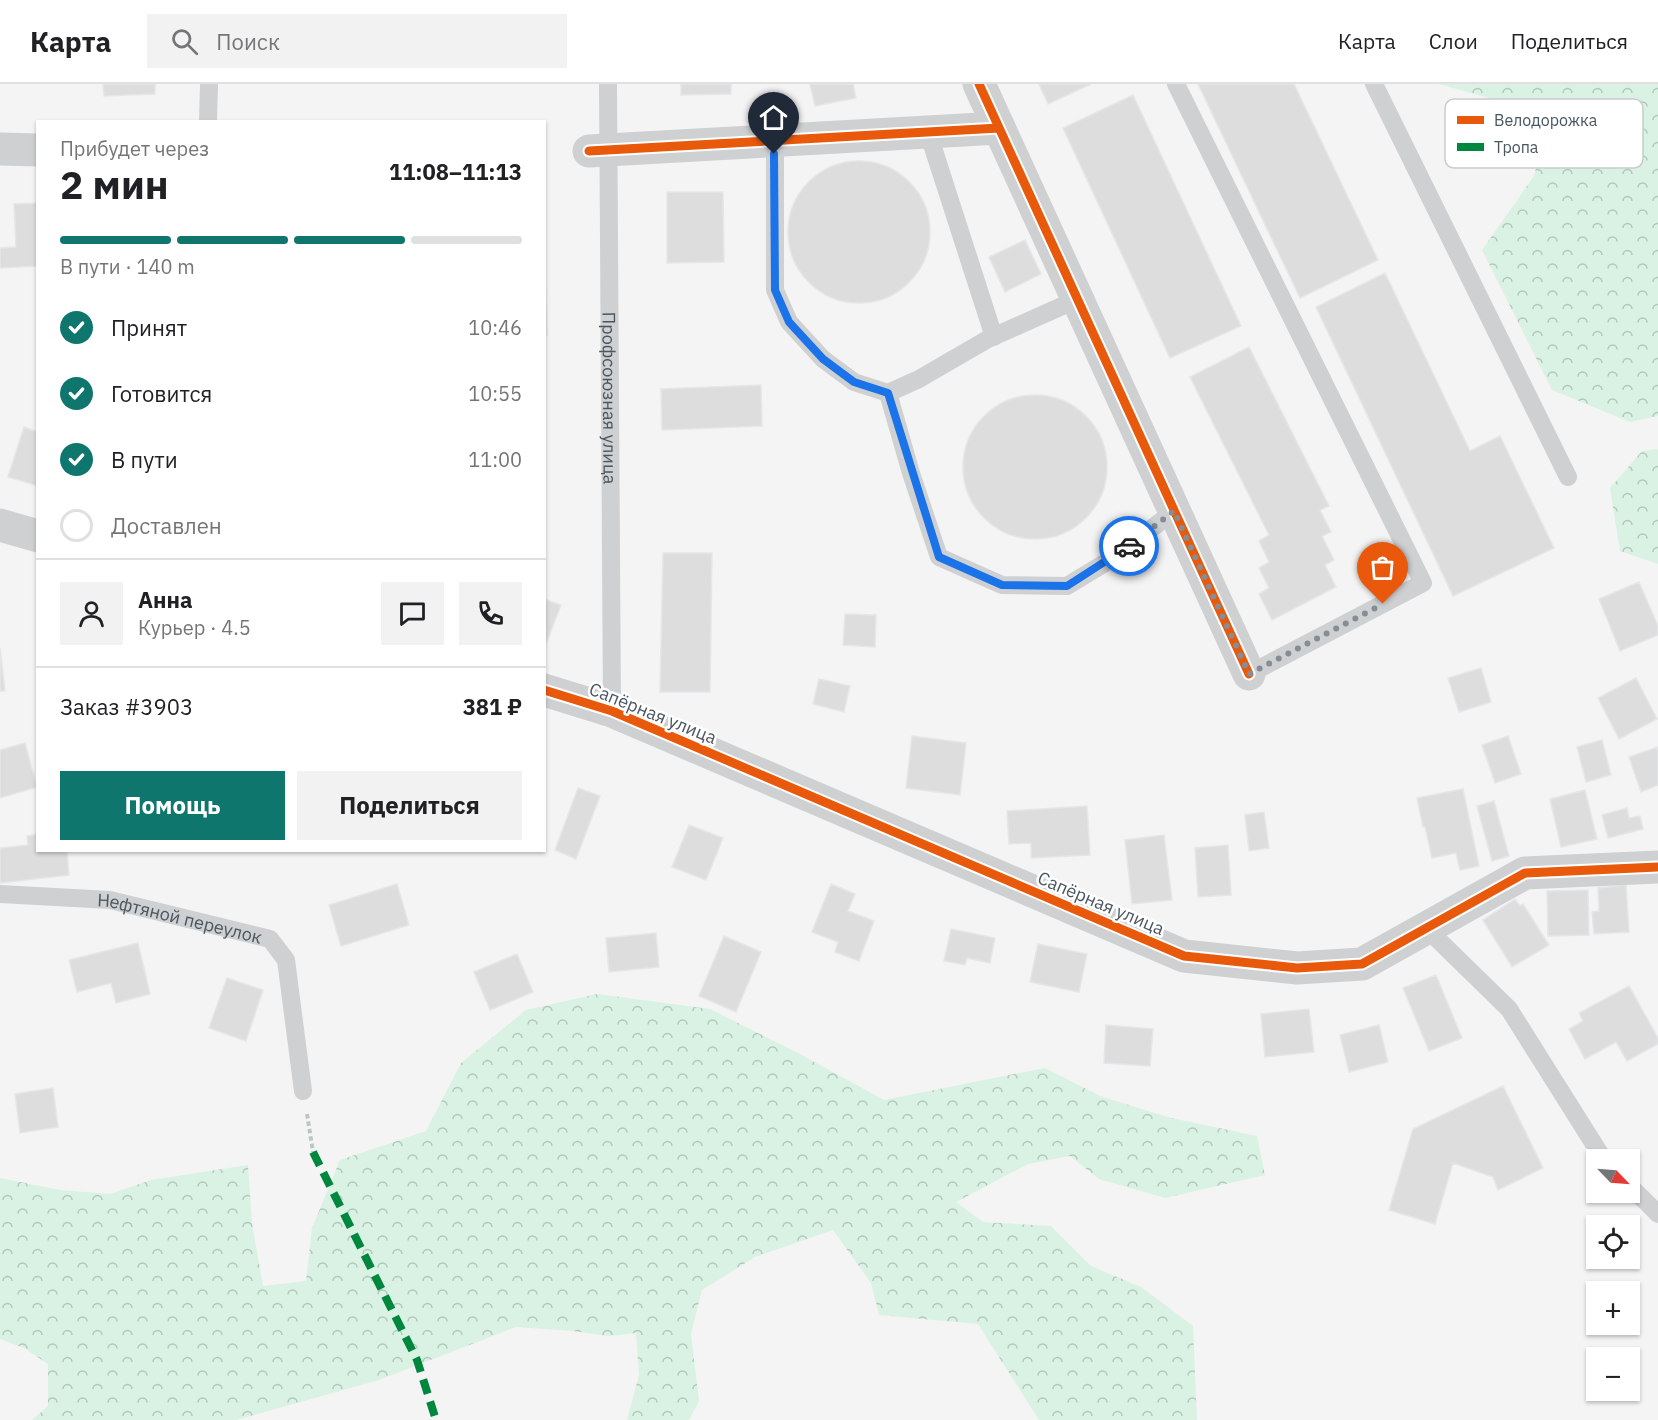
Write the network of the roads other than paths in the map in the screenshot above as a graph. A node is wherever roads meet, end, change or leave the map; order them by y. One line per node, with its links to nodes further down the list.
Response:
1 (209, 84): 6 (lane)
2 (608, 84): 12 (lane, Профсоюзная улица)
3 (979, 84): 7 (street)
4 (1176, 84): 20 (lane)
5 (1374, 84): 16 (lane)
6 (208, 120)
7 (999, 128): 8 (street); 13 (street)
8 (928, 132): 9 (street); 14 (lane)
9 (775, 142): 12 (street); 15 (lane)
10 (0, 149): 11 (street)
11 (36, 150)
12 (598, 151): 22 (lane, Профсоюзная улица)
13 (1078, 300): 14 (lane); 17 (street)
14 (994, 337): 15 (lane)
15 (888, 393): 17 (lane)
16 (1568, 477)
17 (1174, 511): 20 (street)
18 (0, 525): 19 (street)
19 (36, 535)
20 (1249, 674)
21 (546, 691): 22 (street, Сапёрная улица)
22 (612, 711): 25 (street, Сапёрная улица)
23 (1658, 867): 25 (street, Сапёрная улица)
24 (0, 894): 26 (lane, Нефтяной переулок)
25 (1425, 927): 27 (lane)
26 (303, 1091)
27 (1597, 1149)
28 (1640, 1196): 29 (lane)
29 (1658, 1214)

